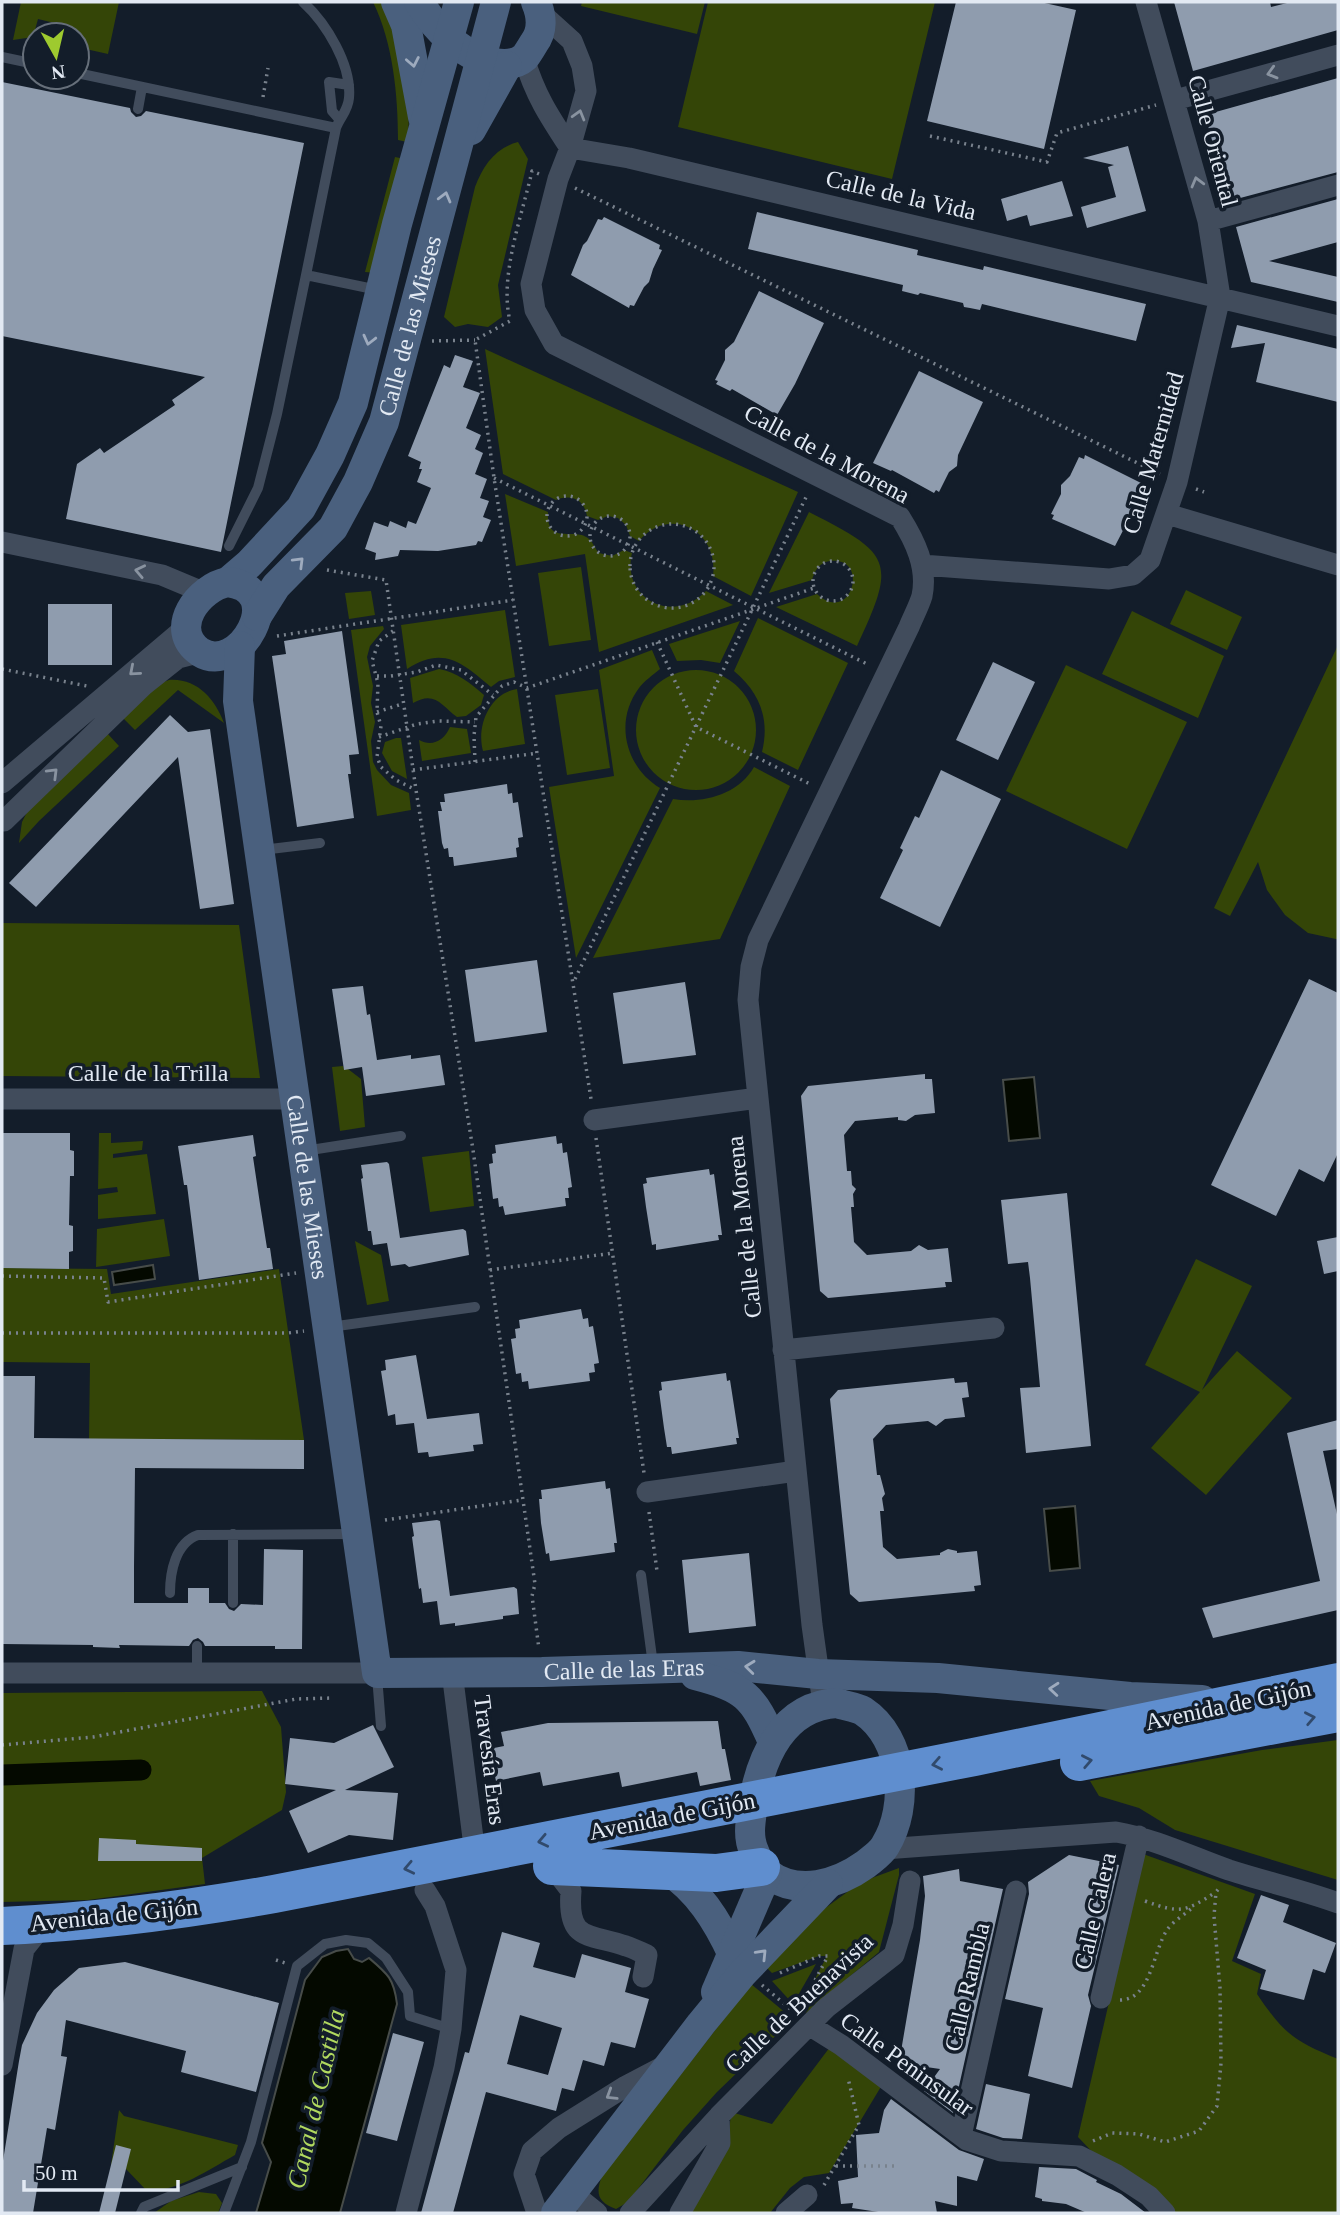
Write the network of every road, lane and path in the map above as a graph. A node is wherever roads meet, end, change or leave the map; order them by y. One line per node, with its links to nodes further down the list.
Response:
1 (303, 2): 15 (lane)
2 (396, 2): 22 (main road, one-way to 22)
3 (419, 2): 8 (main road)
4 (459, 2): 8 (main road, Calle de las Mieses)
5 (496, 2): 12 (main road, Calle de las Mieses)
6 (1146, 2): 17 (street, Calle Oriental)
7 (539, 7): 12 (main road); 24 (street, Calle de la Morena, one-way to 7)
8 (448, 37): 12 (main road); 22 (main road, Calle de las Mieses)
9 (1338, 55): 17 (street, one-way to 17)
10 (2, 57): 11 (lane)
11 (21, 61)
12 (503, 61): 20 (street, Calle de la Morena); 56 (main road, Calle de las Mieses, one-way to 12)
13 (268, 68): 19 (path)
14 (91, 76): 16 (lane)
15 (349, 85): 21 (lane); 21 (lane)
16 (142, 87): 18 (lane); 19 (lane)
17 (1175, 100): 23 (path); 27 (street, Calle Oriental, one-way to 17)
18 (138, 109)
19 (260, 112): 21 (lane)
20 (548, 113): 24 (street, Calle de la Morena); 25 (street, Calle de la Morena)
21 (338, 123): 28 (lane)
22 (425, 125): 29 (main road, Calle de las Mieses)
23 (930, 136)
24 (570, 148): 25 (street, Calle de la Morena); 30 (street, Calle de la Vida)
25 (558, 179): 32 (path); 34 (street, Calle de la Morena); 36 (path)
26 (1338, 185): 27 (street)
27 (1208, 221): 30 (street, Calle Oriental)
28 (306, 275): 29 (lane); 44 (lane)
29 (381, 291): 50 (main road, Calle de las Mieses, one-way to 50)
30 (1220, 297): 31 (street, Calle de la Vida); 36 (street, Calle Maternidad)
31 (1338, 326)
32 (475, 340): 33 (path); 35 (path)
33 (432, 341)
34 (817, 476): 46 (street, Calle de la Morena); 53 (path)
35 (494, 478): 38 (path); 52 (path)
36 (1177, 482): 37 (path); 39 (street, Calle Maternidad)
37 (1204, 492)
38 (550, 506): 40 (path); 40 (path); 40 (path)
39 (1167, 514): 46 (street, Calle Maternidad); 47 (street)
40 (585, 524): 41 (path)
41 (592, 527): 43 (path); 43 (path); 43 (path)
42 (2, 542): 50 (street, one-way to 42)
43 (628, 545): 45 (path)
44 (229, 546)
45 (634, 548): 49 (path); 49 (path); 49 (path)
46 (922, 565): 61 (street, Calle de la Morena)
47 (1338, 565)
48 (322, 569): 54 (path)
49 (709, 586): 53 (path)
50 (216, 587): 55 (main road); 56 (main road)
51 (814, 588): 51 (path); 53 (path)
52 (513, 600): 54 (path); 65 (path)
53 (753, 607): 58 (path); 61 (path); 71 (path)
54 (392, 619): 56 (path); 57 (path)
55 (186, 627): 59 (main road); 76 (street, one-way to 76)
56 (263, 627): 59 (main road)
57 (393, 631): 62 (path); 63 (path)
58 (657, 642): 65 (path); 71 (path)
59 (220, 652): 79 (street, one-way to 59); 81 (main road, Calle de las Mieses)
60 (2, 668): 64 (path)
61 (886, 674): 78 (street, Calle de la Morena)
62 (399, 675): 63 (path); 66 (path); 67 (path)
63 (376, 676): 68 (path)
64 (96, 688)
65 (527, 688): 66 (path); 73 (path)
66 (493, 695): 69 (path)
67 (403, 704): 68 (path); 70 (path)
68 (377, 712): 72 (path)
69 (475, 722): 70 (path); 74 (path)
70 (407, 727): 72 (path); 75 (path)
71 (696, 727): 78 (path); 82 (path)
72 (379, 737): 77 (path)
73 (538, 753): 74 (path); 82 (path)
74 (475, 762): 75 (path)
75 (413, 770): 77 (path)
76 (2, 783)
77 (416, 790): 91 (path)
78 (829, 794): 83 (street, Calle de la Morena)
79 (3, 821)
80 (320, 843): 81 (lane)
81 (259, 850): 85 (main road, Calle de las Mieses)
82 (574, 981): 86 (path)
83 (758, 1098): 86 (street, Calle de la Morena); 97 (street, Calle de la Morena)
84 (2, 1099): 85 (street, Calle de la Trilla)
85 (294, 1099): 88 (main road, Calle de las Mieses)
86 (594, 1120): 89 (path)
87 (401, 1136): 88 (lane)
88 (302, 1151): 90 (main road, Calle de las Mieses)
89 (613, 1253): 91 (path); 99 (path)
90 (319, 1269): 92 (path); 94 (main road, Calle de las Mieses)
91 (490, 1270): 100 (path)
92 (2, 1276)
93 (475, 1307): 94 (lane)
94 (327, 1328): 96 (path); 103 (main road, Calle de las Mieses)
95 (994, 1328): 97 (street)
96 (2, 1333)
97 (783, 1350): 98 (street, Calle de la Morena)
98 (796, 1471): 99 (street); 115 (street, Calle de la Morena)
99 (647, 1492): 104 (path)
100 (522, 1500): 101 (path); 109 (path)
101 (385, 1520)
102 (233, 1534): 103 (lane); 106 (lane); 107 (lane)
103 (357, 1534): 114 (main road, Calle de las Mieses)
104 (657, 1572)
105 (641, 1575): 110 (lane)
106 (170, 1593)
107 (233, 1603)
108 (197, 1646): 113 (lane)
109 (540, 1650)
110 (655, 1668): 111 (main road, Calle de las Eras); 115 (main road, Calle de las Eras, one-way to 110); 123 (main road)
111 (452, 1672): 114 (main road, Calle de las Eras); 129 (street, Travesía Eras)
112 (2, 1673): 113 (street, Calle de las Eras)
113 (197, 1673): 114 (street, Calle de las Eras)
114 (377, 1673): 122 (lane)
115 (818, 1674): 116 (main road, Calle de las Eras); 120 (street, Calle de la Morena)
116 (867, 1676): 119 (main road, Calle de las Eras, one-way to 116); 120 (main road)
117 (1338, 1682): 119 (highway, Avenida de Gijón)
118 (332, 1698): 124 (path)
119 (1244, 1701): 125 (highway, Avenida de Gijón, one-way to 125)
120 (830, 1704): 123 (main road); 125 (main road)
121 (1338, 1713): 125 (highway, Avenida de Gijón, one-way to 121)
122 (381, 1726)
123 (773, 1742): 126 (main road)
124 (2, 1745)
125 (899, 1784): 126 (highway, Avenida de Gijón); 128 (main road)
126 (752, 1812): 129 (highway, Avenida de Gijón, one-way to 129); 130 (highway, Avenida de Gijón); 132 (main road)
127 (1139, 1836): 128 (street); 133 (street); 139 (street, Calle Calera)
128 (884, 1849): 135 (main road)
129 (475, 1854): 142 (highway, Avenida de Gijón, one-way to 142)
130 (552, 1866): 131 (highway); 136 (highway, Avenida de Gijón); 144 (street)
131 (666, 1870): 132 (highway); 143 (main road)
132 (764, 1870): 135 (main road); 143 (main road)
133 (1231, 1870): 138 (path); 140 (street)
134 (911, 1881): 148 (street, Calle de Buenavista)
135 (828, 1884): 147 (main road, one-way to 135)
136 (425, 1890): 142 (highway, Avenida de Gijón); 149 (street)
137 (1016, 1891): 154 (street, Calle Rambla)
138 (1216, 1892): 141 (path); 155 (path)
139 (1126, 1894): 141 (path); 146 (street, Calle Calera)
140 (1338, 1903)
141 (1192, 1908): 146 (path)
142 (18, 1937): 152 (street)
143 (733, 1955): 147 (main road)
144 (643, 1977)
145 (758, 1982): 145 (path)
146 (1101, 1998)
147 (701, 2024): 151 (main road)
148 (809, 2025): 150 (street, Calle Peninsular); 153 (street, Calle de Buenavista)
149 (451, 2029): 158 (lane); 163 (street)
150 (841, 2045): 154 (street, Calle Peninsular); 156 (path)
151 (671, 2062): 159 (main road); 164 (street, one-way to 164)
152 (2, 2065)
153 (719, 2116): 166 (street, Calle de Buenavista); 167 (street)
154 (961, 2136): 155 (street, Calle Peninsular)
155 (1079, 2155): 169 (street, Calle Peninsular)
156 (836, 2166): 157 (path); 160 (path)
157 (896, 2166)
158 (242, 2167): 161 (lane); 162 (lane)
159 (563, 2203): 165 (street)
160 (804, 2204): 168 (street)
161 (141, 2213)
162 (224, 2213)
163 (406, 2213)
164 (541, 2213)
165 (597, 2213)
166 (630, 2213)
167 (680, 2213)
168 (786, 2213)
169 (1165, 2213)

